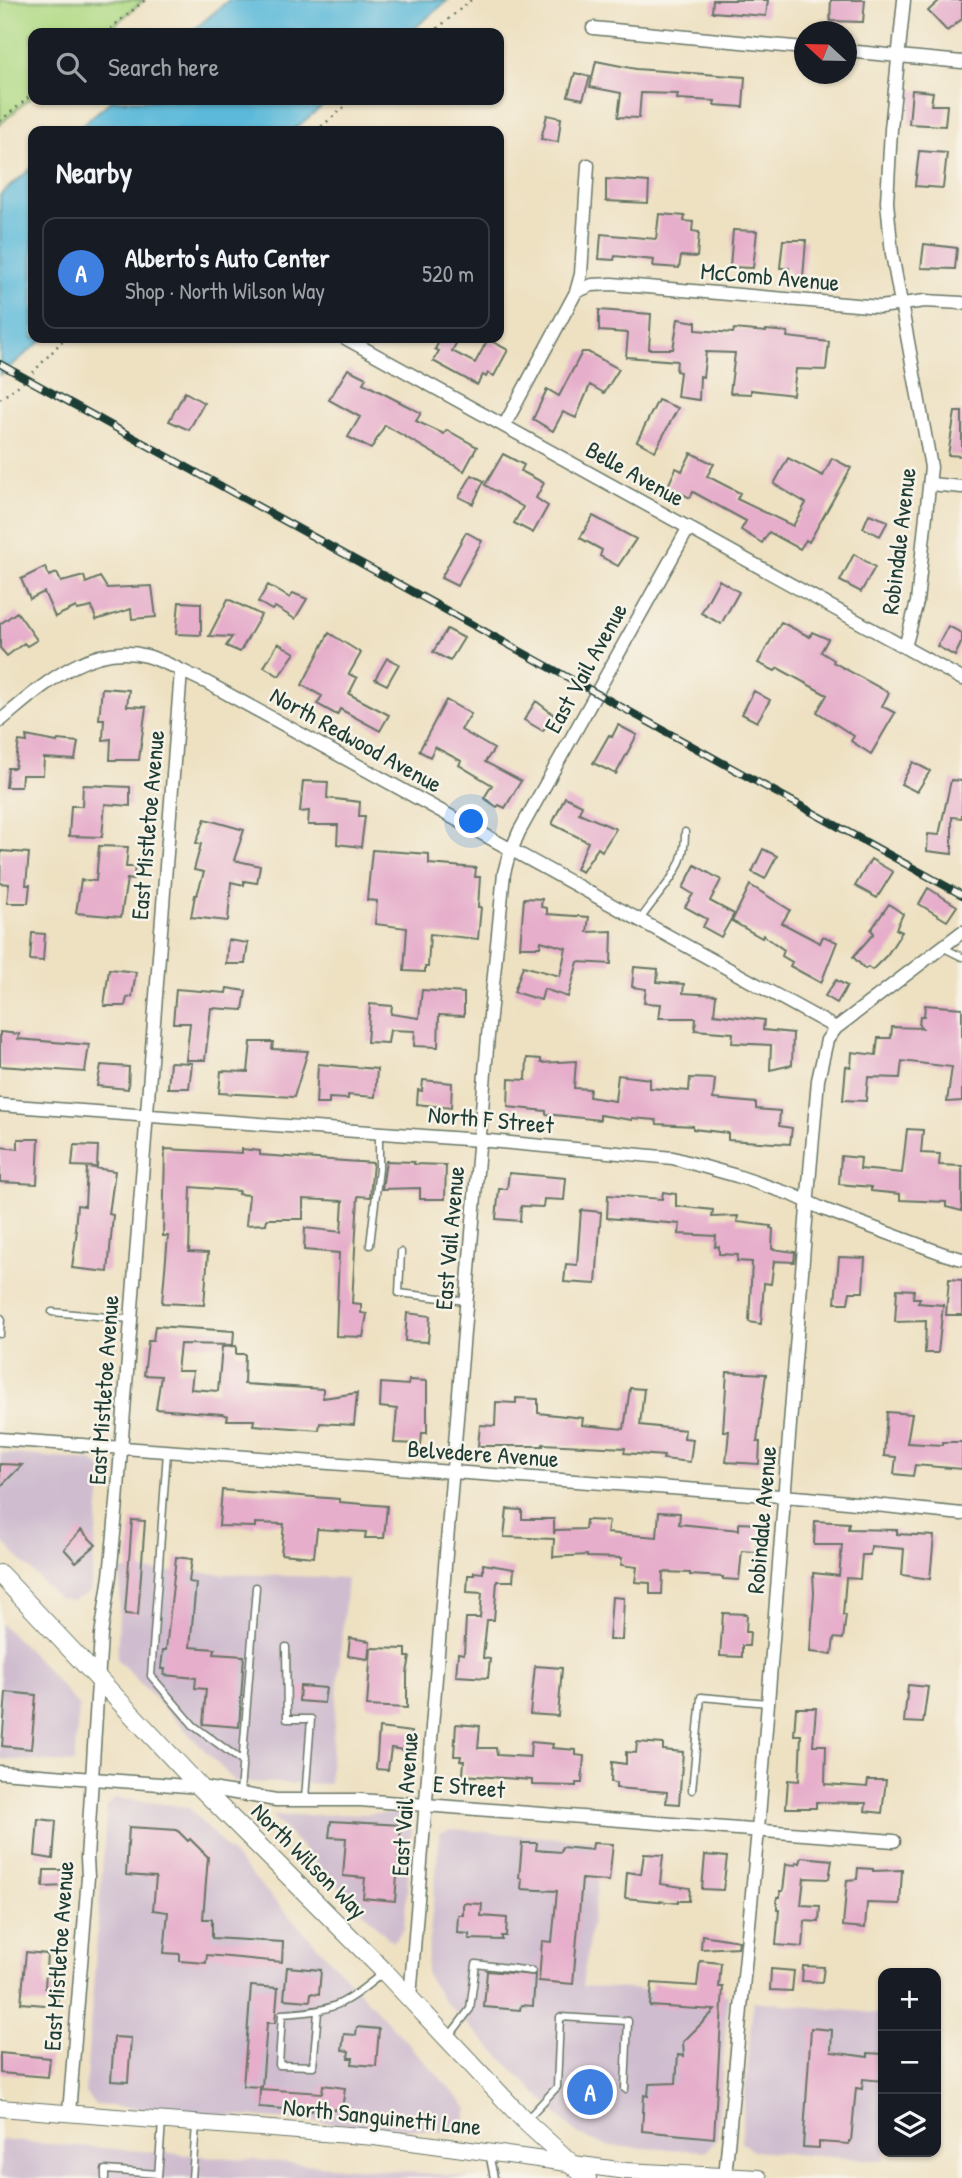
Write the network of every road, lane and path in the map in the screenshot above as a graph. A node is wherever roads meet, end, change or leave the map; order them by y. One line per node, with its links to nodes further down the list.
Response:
1 (145, 0): 4 (path)
2 (471, 0): 5 (path)
3 (904, 0): 9 (street, Robindale Avenue)
4 (111, 28)
5 (438, 28)
6 (593, 28): 7 (street)
7 (794, 47)
8 (857, 52): 9 (street)
9 (898, 56): 10 (street); 18 (street, Robindale Avenue)
10 (962, 62)
11 (28, 97): 13 (path)
12 (347, 105): 14 (path)
13 (0, 121)
14 (322, 126)
15 (588, 165): 16 (street)
16 (576, 292): 18 (street, McComb Avenue); 22 (street)
17 (962, 303): 18 (street, McComb Avenue)
18 (901, 304): 23 (street, Robindale Avenue)
19 (60, 343): 21 (path)
20 (354, 343): 22 (street, Belle Avenue)
21 (0, 400)
22 (504, 426): 25 (street, Belle Avenue)
23 (930, 484): 24 (street); 26 (street, Robindale Avenue)
24 (962, 487)
25 (689, 527): 26 (street, Belle Avenue); 31 (street, East Vail Avenue)
26 (905, 647): 28 (street, Robindale Avenue)
27 (181, 671): 29 (street, North Redwood Avenue); 31 (street, North Redwood Avenue); 38 (street, East Mistletoe Avenue)
28 (962, 679)
29 (0, 721)
30 (685, 832): 32 (lane)
31 (511, 849): 32 (street, North Redwood Avenue); 40 (street, East Vail Avenue)
32 (640, 920): 36 (street, North Redwood Avenue)
33 (962, 932): 34 (street, Robindale Avenue)
34 (942, 947): 35 (lane); 36 (street, Robindale Avenue)
35 (962, 957)
36 (835, 1028): 41 (street, Robindale Avenue)
37 (0, 1105): 38 (street, North F Street)
38 (145, 1116): 39 (street, North F Street); 48 (street, East Mistletoe Avenue)
39 (379, 1132): 40 (street, North F Street); 42 (lane)
40 (479, 1140): 41 (street, North F Street); 45 (street, East Vail Avenue)
41 (808, 1202): 44 (street, North F Street); 54 (street, Robindale Avenue)
42 (370, 1245)
43 (401, 1252): 45 (lane)
44 (962, 1259)
45 (466, 1301): 53 (street, East Vail Avenue)
46 (52, 1312): 48 (lane)
47 (1, 1318): 49 (lane)
48 (130, 1319): 51 (street, East Mistletoe Avenue)
49 (0, 1334)
50 (0, 1439): 51 (street, Belvedere Avenue)
51 (119, 1448): 52 (street, Belvedere Avenue); 59 (street, East Mistletoe Avenue)
52 (167, 1452): 53 (street, Belvedere Avenue); 61 (lane)
53 (452, 1473): 54 (street, Belvedere Avenue); 68 (street, East Vail Avenue)
54 (785, 1497): 55 (street, Belvedere Avenue); 60 (street, Robindale Avenue)
55 (962, 1514)
56 (0, 1574): 59 (main road, North Wilson Way)
57 (256, 1587): 61 (lane)
58 (286, 1647): 67 (lane)
59 (99, 1679): 63 (street, East Mistletoe Avenue); 64 (main road, North Wilson Way)
60 (768, 1703): 65 (lane); 69 (street, Robindale Avenue)
61 (243, 1762): 66 (lane)
62 (0, 1772): 63 (street, E Street)
63 (93, 1780): 64 (street, E Street); 78 (street, East Mistletoe Avenue)
64 (200, 1787): 66 (street, E Street); 72 (main road, North Wilson Way)
65 (692, 1790)
66 (240, 1795): 67 (street, E Street)
67 (305, 1799): 68 (street, E Street)
68 (425, 1804): 69 (street, E Street); 73 (street, East Vail Avenue)
69 (758, 1830): 70 (street, E Street); 86 (street, Robindale Avenue)
70 (894, 1840)
71 (532, 1970): 75 (lane)
72 (385, 1972): 73 (main road, North Wilson Way); 74 (lane)
73 (410, 1998): 75 (main road, North Wilson Way)
74 (318, 2012): 74 (lane)
75 (447, 2040): 80 (main road, North Wilson Way)
76 (625, 2090): 80 (lane)
77 (0, 2109): 78 (street, North Sanguinetti Lane)
78 (69, 2113): 79 (street, North Sanguinetti Lane)
79 (162, 2120): 81 (street, North Sanguinetti Lane); 84 (lane)
80 (525, 2121): 83 (main road, North Wilson Way)
81 (196, 2123): 82 (street, North Sanguinetti Lane); 88 (lane)
82 (488, 2151): 83 (street, North Sanguinetti Lane); 89 (lane)
83 (572, 2163): 85 (street, North Sanguinetti Lane); 90 (main road, North Wilson Way)
84 (158, 2176): 87 (lane)
85 (704, 2177): 86 (street, North Sanguinetti Lane)
86 (725, 2177): 91 (street, North Sanguinetti Lane)
87 (105, 2178)
88 (192, 2178)
89 (494, 2178)
90 (587, 2178)
91 (760, 2178)

